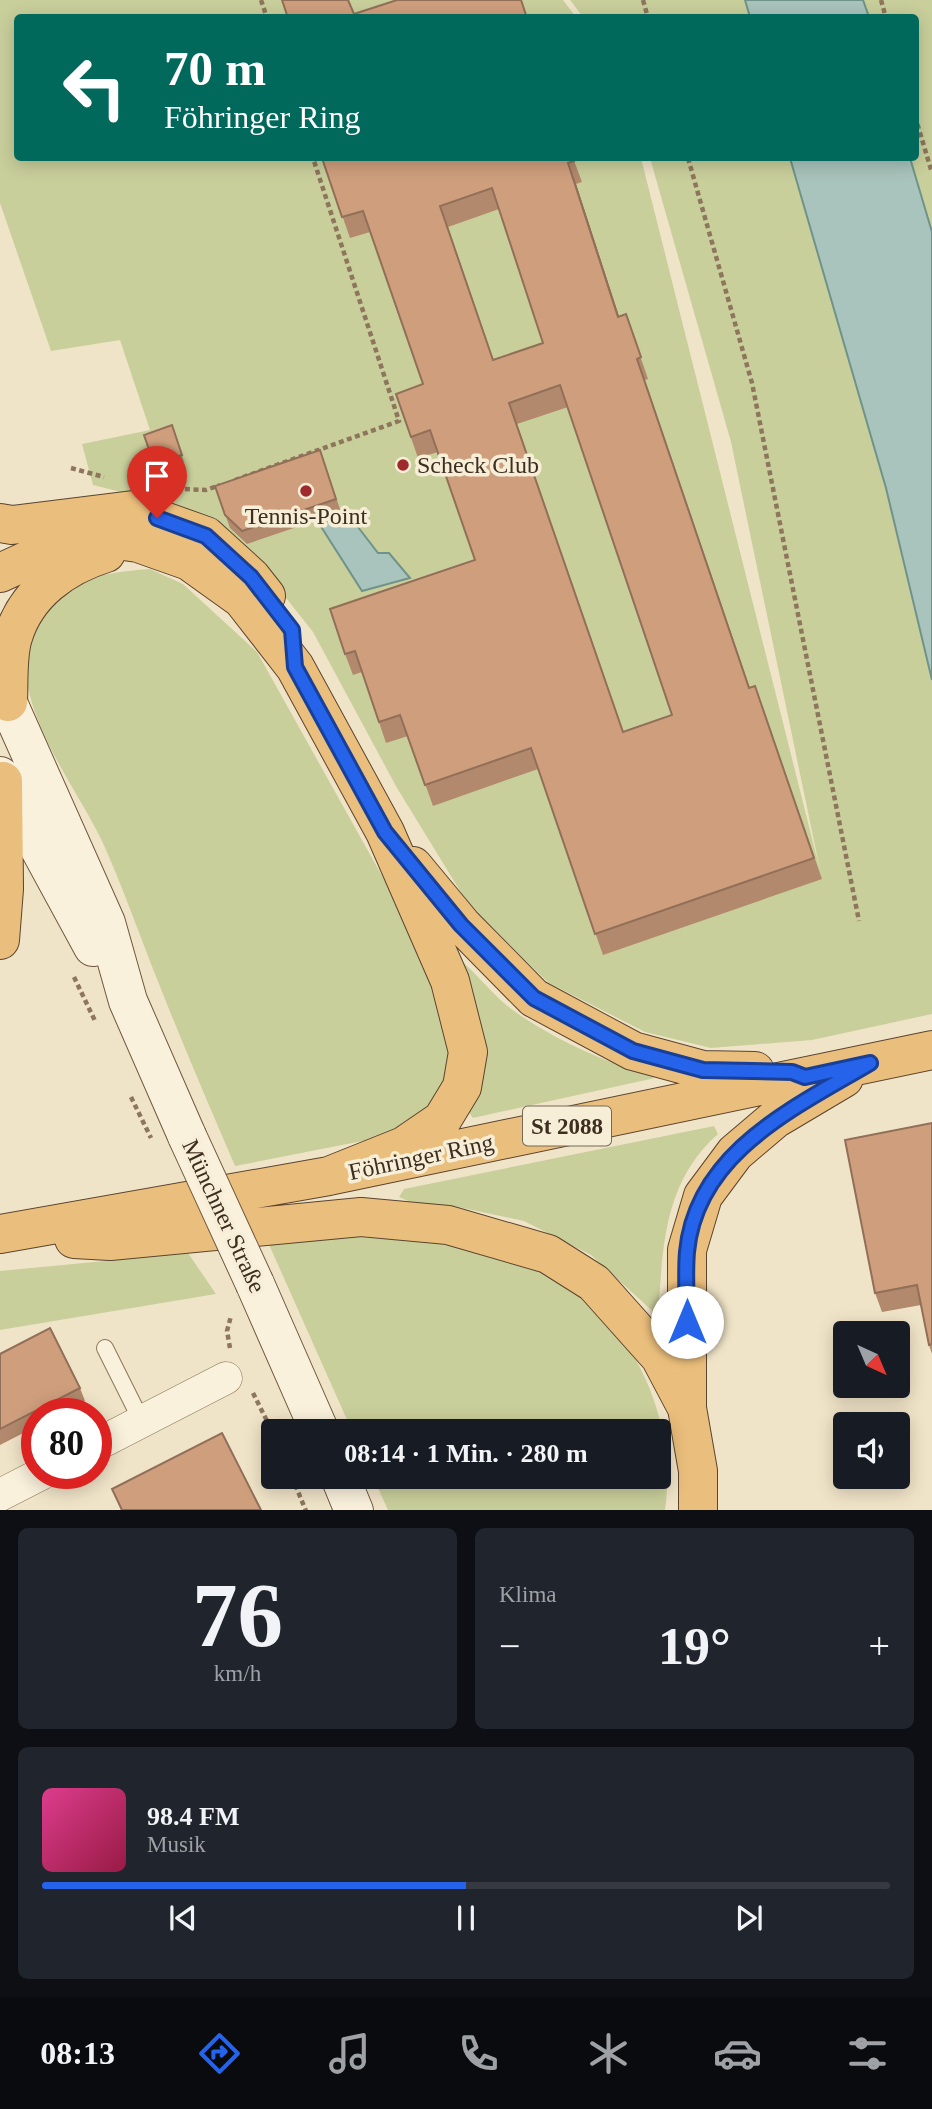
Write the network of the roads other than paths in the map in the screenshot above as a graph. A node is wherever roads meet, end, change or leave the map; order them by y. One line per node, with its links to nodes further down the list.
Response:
1 (0, 523): 4 (highway)
2 (138, 543): 3 (highway); 4 (highway); 5 (highway)
3 (0, 573)
4 (295, 667): 7 (highway)
5 (4, 694): 9 (main road, Münchner Straße)
6 (1, 779): 8 (highway); 9 (main road, Münchner Straße)
7 (385, 832): 12 (highway); 13 (highway)
8 (0, 940)
9 (128, 1001): 18 (main road, Münchner Straße, bridge)
10 (927, 1051): 11 (highway, Föhringer Ring / St 2088)
11 (870, 1063): 12 (highway, Föhringer Ring / St 2088); 17 (highway)
12 (805, 1077): 13 (highway, Föhringer Ring / St 2088)
13 (329, 1176): 14 (highway, Föhringer Ring / St 2088)
14 (0, 1235): 17 (highway)
15 (105, 1348): 19 (lane)
16 (226, 1378): 19 (street)
17 (687, 1408): 25 (highway)
18 (314, 1419)
19 (142, 1422): 20 (street)
20 (112, 1437)
21 (21, 1484): 23 (street)
22 (345, 1489): 24 (main road)
23 (0, 1495)
24 (354, 1510)
25 (698, 1510)

